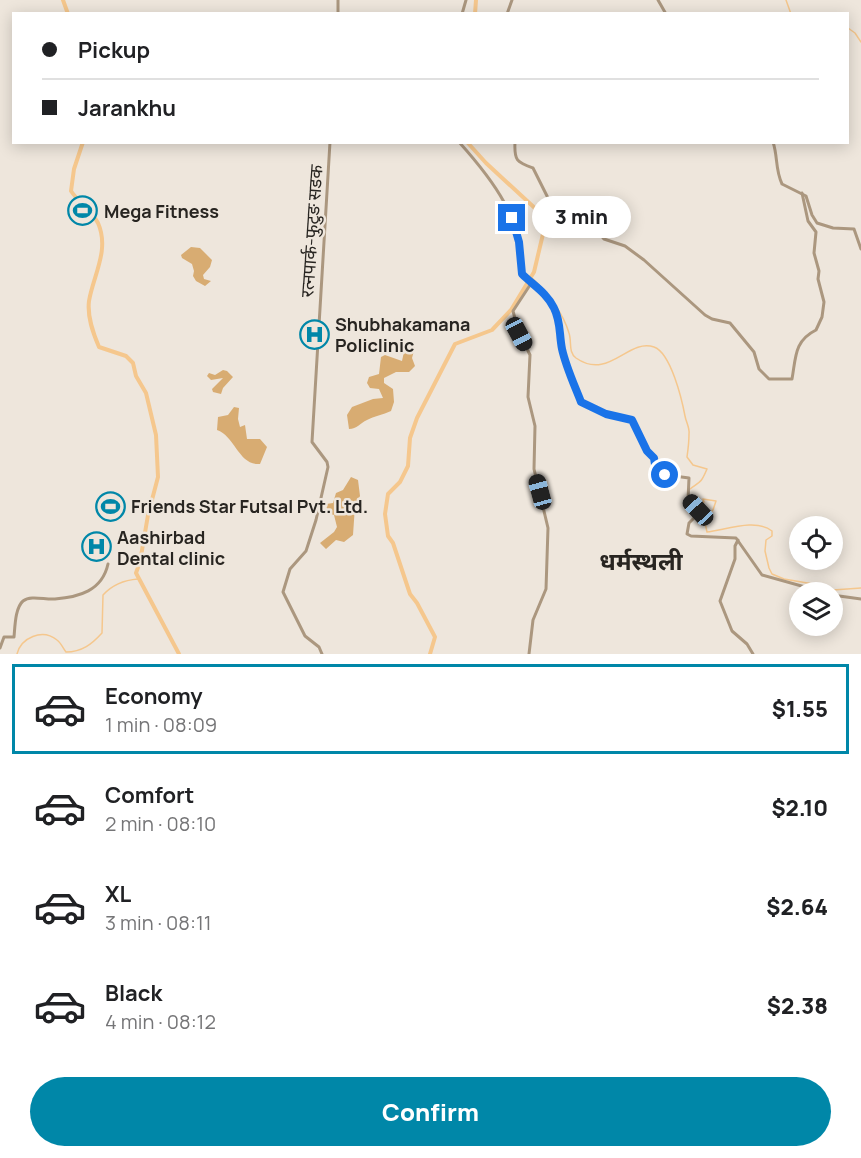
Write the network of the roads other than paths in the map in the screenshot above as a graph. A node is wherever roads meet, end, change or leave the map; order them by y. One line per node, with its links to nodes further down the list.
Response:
1 (330, 144): 14 (street, रत्नपार्क-फुटुङ सडक)
2 (461, 144): 7 (street)
3 (515, 144): 5 (street)
4 (774, 144): 5 (street)
5 (802, 193): 6 (street)
6 (861, 249)
7 (532, 282): 8 (street); 15 (street)
8 (738, 540): 10 (street); 16 (street)
9 (108, 564): 13 (street)
10 (789, 584)
11 (843, 597): 12 (street)
12 (861, 599)
13 (0, 648)
14 (322, 654)
15 (529, 654)
16 (753, 654)

